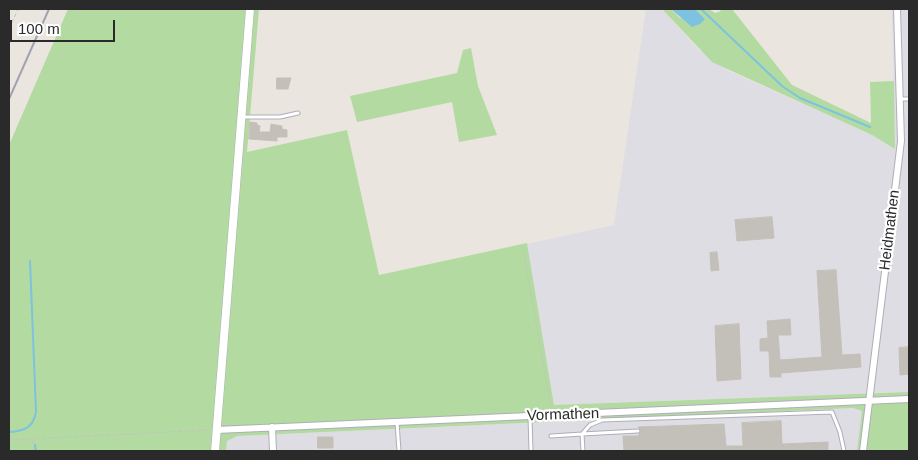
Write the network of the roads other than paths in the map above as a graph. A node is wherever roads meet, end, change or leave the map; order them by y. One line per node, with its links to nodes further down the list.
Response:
1 (250, 9): 6 (street)
2 (897, 9): 3 (street, Heidmathen)
3 (900, 99): 4 (lane); 8 (street, Heidmathen)
4 (909, 99)
5 (298, 113): 6 (lane)
6 (241, 117): 12 (street)
7 (909, 400): 8 (street, Vormathen)
8 (869, 401): 9 (street, Vormathen); 22 (street, Heidmathen)
9 (530, 416): 10 (street, Vormathen); 19 (lane)
10 (397, 421): 11 (street, Vormathen); 18 (lane)
11 (272, 428): 12 (street, Vormathen); 17 (street)
12 (216, 430): 16 (street)
13 (638, 432): 14 (lane)
14 (582, 434): 15 (lane); 20 (lane); 21 (lane)
15 (551, 436)
16 (215, 451)
17 (273, 451)
18 (399, 451)
19 (531, 451)
20 (583, 451)
21 (844, 451)
22 (863, 451)

